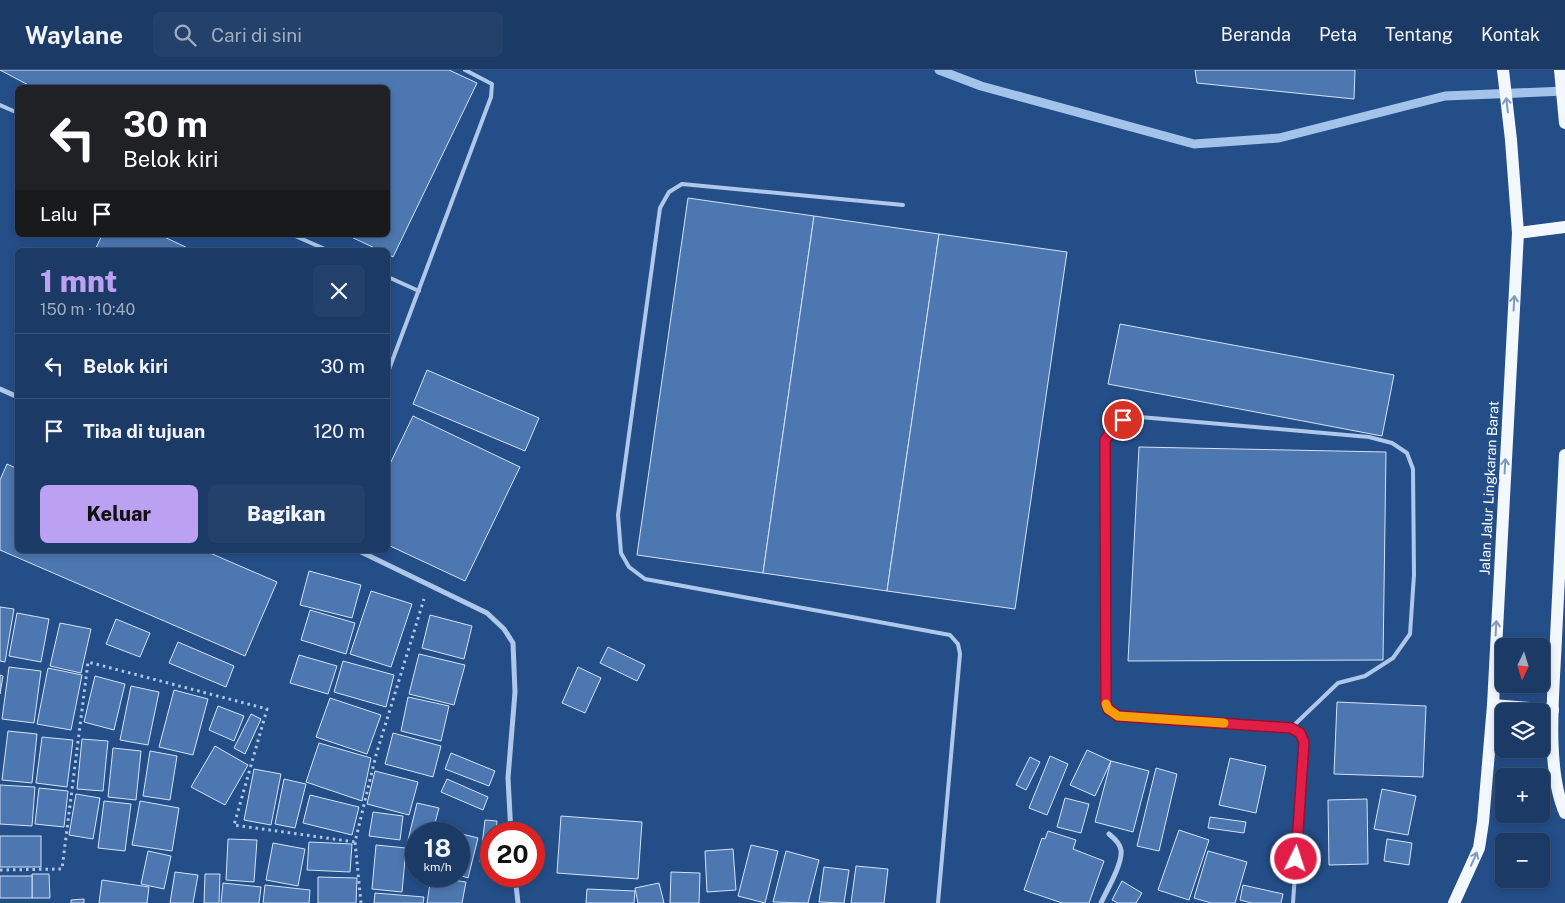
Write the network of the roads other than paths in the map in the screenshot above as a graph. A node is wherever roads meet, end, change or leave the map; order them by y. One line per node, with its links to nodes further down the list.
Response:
1 (465, 70): 13 (lane)
2 (1503, 70): 9 (main road, Jalan Jalur Lingkaran Barat, one-way to 2)
3 (1560, 70): 6 (main road)
4 (0, 105): 5 (lane)
5 (15, 112)
6 (1565, 123)
7 (903, 204): 27 (lane)
8 (1565, 228): 9 (main road)
9 (1518, 233): 19 (main road, Jalan Jalur Lingkaran Barat, one-way to 9)
10 (298, 237): 11 (lane)
11 (322, 248)
12 (390, 278): 13 (lane)
13 (419, 291): 14 (lane)
14 (390, 367)
15 (0, 389): 16 (street)
16 (15, 396)
17 (1565, 455): 20 (main road)
18 (363, 553): 23 (street)
19 (1493, 705): 20 (main road); 30 (main road, Jalan Jalur Lingkaran Barat, one-way to 19)
20 (1553, 710): 22 (main road)
21 (1291, 728): 21 (lane); 29 (lane)
22 (1565, 812)
23 (510, 822)
24 (1109, 834): 28 (street)
25 (516, 887): 26 (street)
26 (518, 903)
27 (938, 903)
28 (1101, 903)
29 (1293, 903)
30 (1454, 903)

